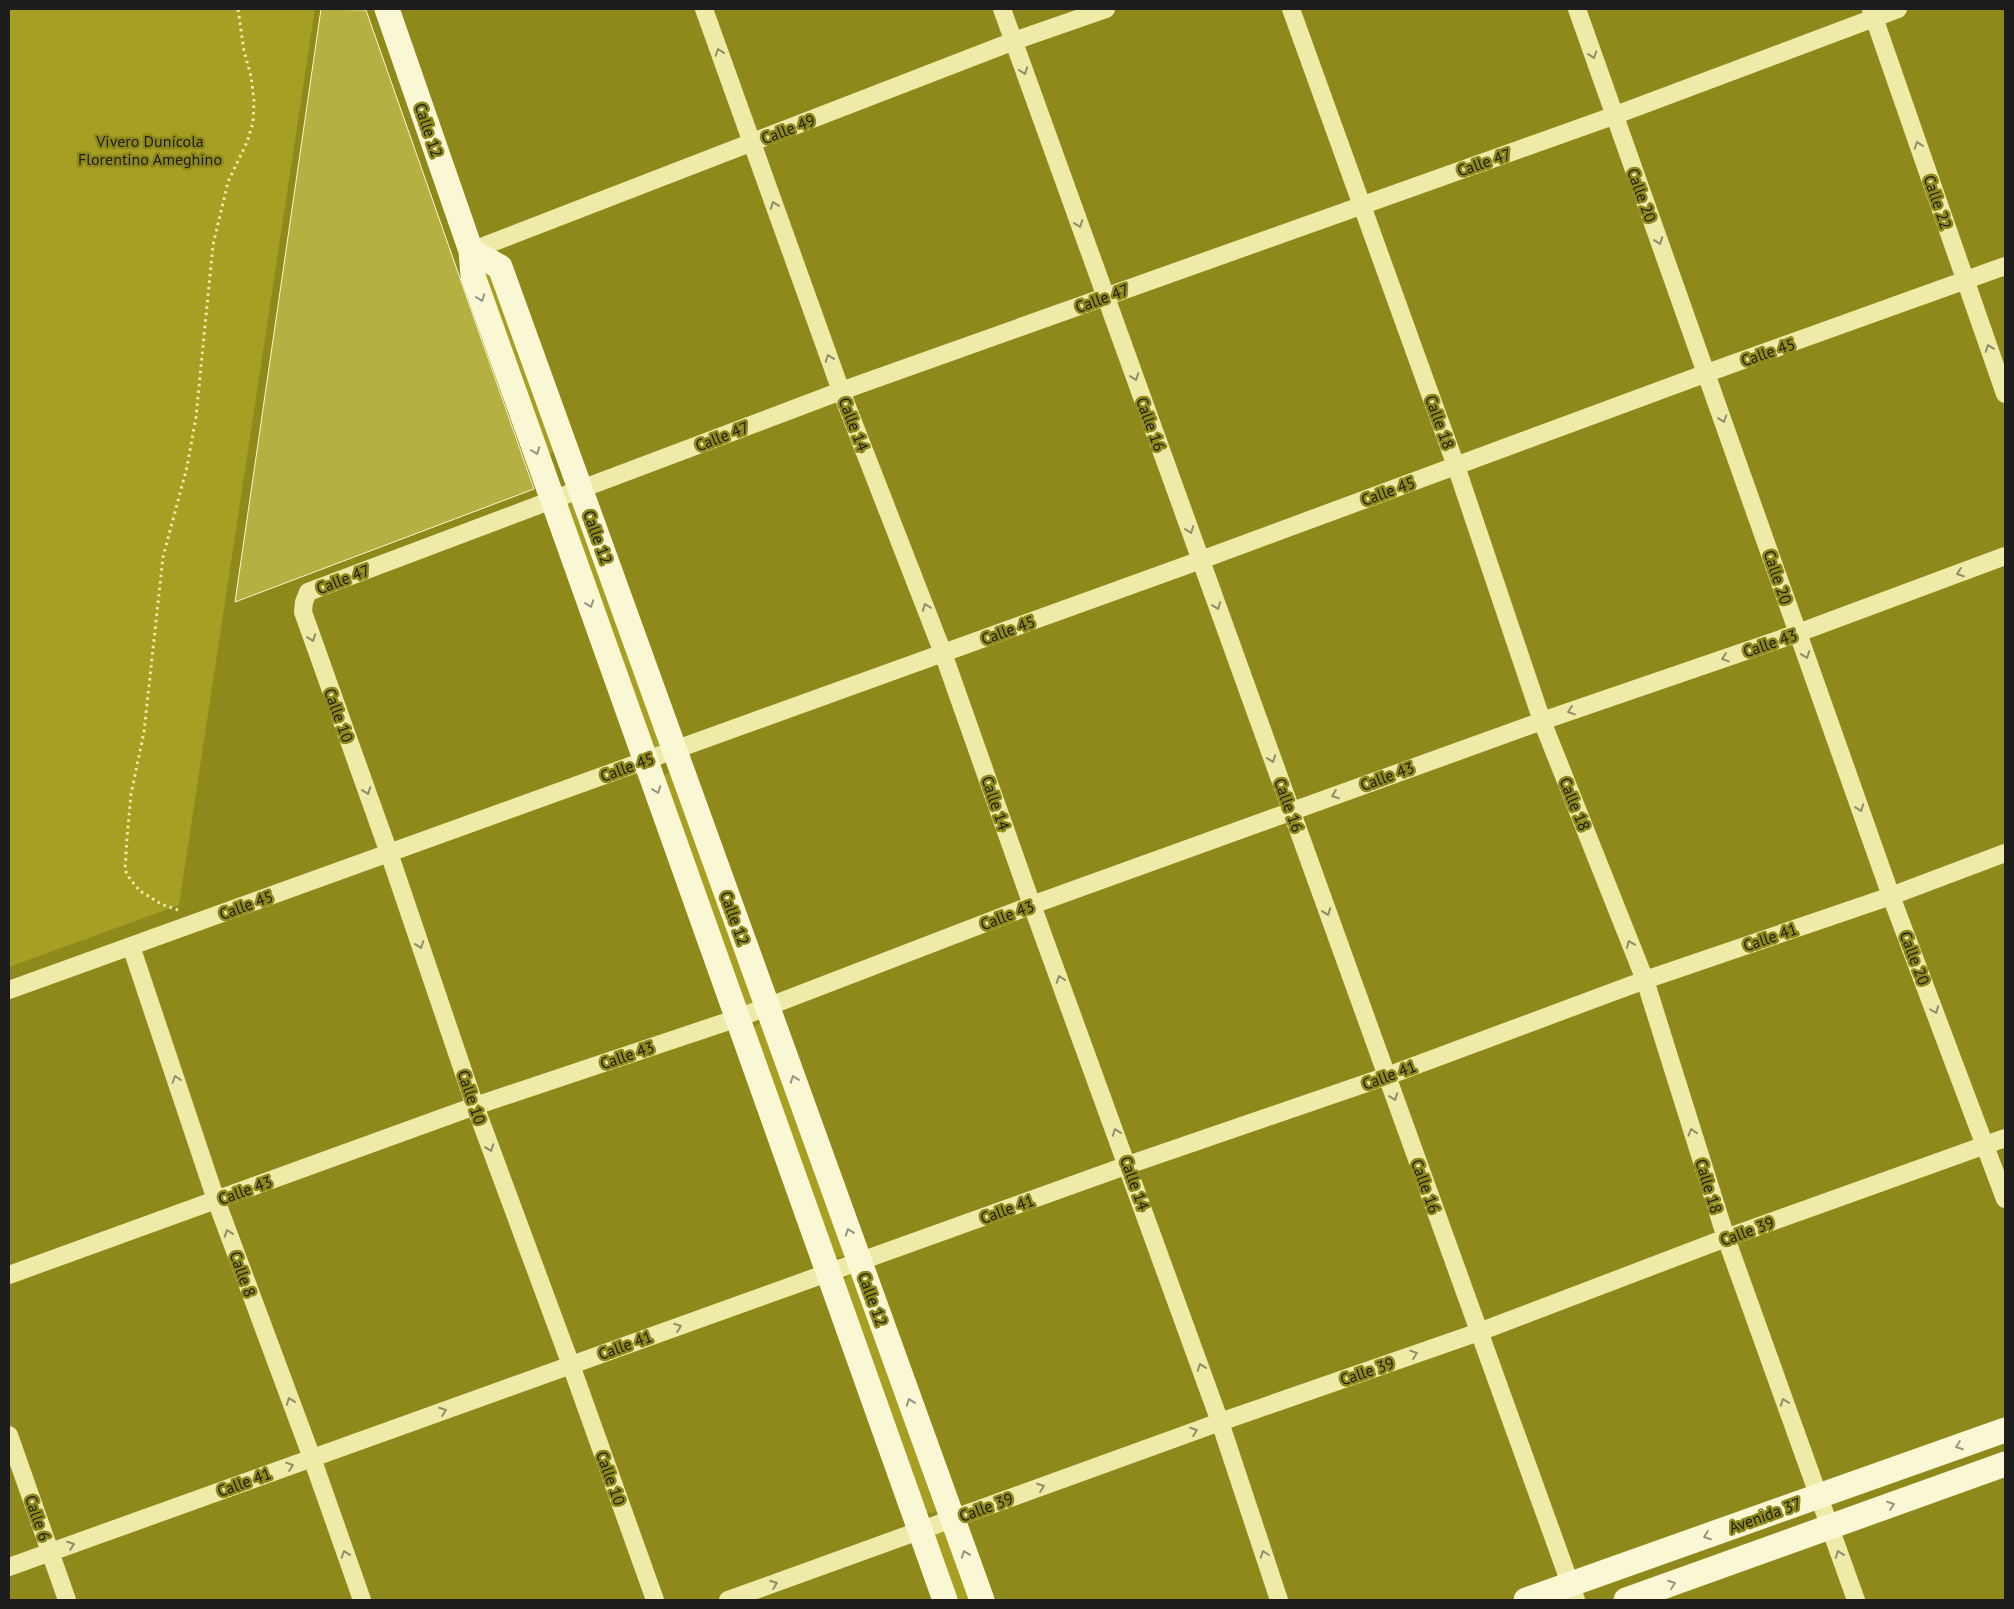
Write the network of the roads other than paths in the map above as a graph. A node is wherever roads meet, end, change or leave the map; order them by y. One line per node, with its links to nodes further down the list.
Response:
1 (387, 9): 13 (street, Calle 12)
2 (704, 9): 11 (street, Calle 14, one-way to 2)
3 (1002, 9): 9 (street, Calle 16)
4 (1106, 9): 9 (street, Calle 49)
5 (1291, 9): 12 (street, Calle 18)
6 (1577, 9): 10 (street, Calle 20, one-way to 10)
7 (1898, 9): 8 (street, Calle 47)
8 (1873, 13): 10 (street, Calle 47); 15 (street, Calle 22, one-way to 8)
9 (1014, 42): 11 (street, Calle 49); 16 (street, Calle 16, one-way to 16)
10 (1614, 116): 12 (street, Calle 47); 17 (street, Calle 20, one-way to 17)
11 (751, 144): 13 (street, Calle 49); 18 (street, Calle 14, one-way to 11)
12 (1361, 205): 16 (street, Calle 47); 20 (street, Calle 18)
13 (471, 251): 21 (street, Calle 12); 22 (street, Calle 12, one-way to 22)
14 (2005, 266): 15 (street, Calle 45)
15 (1965, 282): 17 (street, Calle 45); 19 (street, Calle 22, one-way to 15)
16 (1106, 297): 18 (street, Calle 47); 24 (street, Calle 16, one-way to 24)
17 (1707, 373): 20 (street, Calle 45); 26 (street, Calle 20, one-way to 26)
18 (841, 391): 21 (street, Calle 47); 27 (street, Calle 14, one-way to 18)
19 (2005, 394)
20 (1456, 466): 24 (street, Calle 45); 28 (street, Calle 18)
21 (580, 489): 22 (street, Calle 47); 29 (street, Calle 12)
22 (553, 499): 25 (street, Calle 47); 30 (street, Calle 12, one-way to 30)
23 (2005, 556): 26 (street, Calle 43, one-way to 26)
24 (1200, 560): 27 (street, Calle 45); 31 (street, Calle 16, one-way to 31)
25 (308, 592): 32 (street, Calle 10, one-way to 32)
26 (1798, 633): 28 (street, Calle 43, one-way to 28); 34 (street, Calle 20, one-way to 34)
27 (944, 653): 29 (street, Calle 45); 35 (street, Calle 14)
28 (1542, 721): 31 (street, Calle 43, one-way to 31); 37 (street, Calle 18, one-way to 28)
29 (675, 750): 30 (street, Calle 45); 39 (street, Calle 12)
30 (646, 760): 32 (street, Calle 45); 40 (street, Calle 12, one-way to 40)
31 (1291, 811): 35 (street, Calle 43); 41 (street, Calle 16, one-way to 41)
32 (389, 853): 36 (street, Calle 45); 42 (street, Calle 10, one-way to 42)
33 (2005, 853): 34 (street, Calle 41)
34 (1892, 896): 37 (street, Calle 41); 44 (street, Calle 20, one-way to 44)
35 (1032, 905): 39 (street, Calle 43); 45 (street, Calle 14, one-way to 35)
36 (131, 946): 38 (street, Calle 45); 47 (street, Calle 8, one-way to 36)
37 (1645, 980): 41 (street, Calle 41); 48 (street, Calle 18, one-way to 37)
38 (9, 990)
39 (768, 1007): 40 (street, Calle 43); 49 (street, Calle 12, one-way to 39)
40 (738, 1018): 42 (street, Calle 43); 50 (street, Calle 12)
41 (1387, 1076): 45 (street, Calle 41); 52 (street, Calle 16, one-way to 52)
42 (475, 1106): 47 (street, Calle 43); 53 (street, Calle 10, one-way to 53)
43 (2005, 1138): 44 (street, Calle 39)
44 (1986, 1145): 46 (street, Calle 20); 48 (street, Calle 39)
45 (1128, 1165): 49 (street, Calle 41); 54 (street, Calle 14, one-way to 45)
46 (2005, 1199)
47 (216, 1200): 51 (street, Calle 43); 57 (street, Calle 8, one-way to 47)
48 (1726, 1238): 52 (street, Calle 39); 59 (street, Calle 18, one-way to 48)
49 (860, 1262): 50 (street, Calle 41); 60 (street, Calle 12, one-way to 49)
50 (828, 1273): 53 (street, Calle 41, one-way to 50); 62 (street, Calle 12)
51 (9, 1275)
52 (1479, 1332): 54 (street, Calle 39, one-way to 52); 65 (street, Calle 16)
53 (570, 1365): 57 (street, Calle 41, one-way to 53); 68 (street, Calle 10)
54 (1220, 1422): 60 (street, Calle 39, one-way to 54); 72 (street, Calle 14, one-way to 54)
55 (2005, 1430): 59 (street, Avenida 37, one-way to 59)
56 (9, 1435): 63 (street, Calle 6)
57 (312, 1458): 63 (street, Calle 41, one-way to 57); 67 (street, Calle 8, one-way to 57)
58 (2005, 1464): 61 (street, Avenida 37, one-way to 58)
59 (1817, 1497): 61 (street, Calle 18); 65 (street, Avenida 37, one-way to 65)
60 (952, 1519): 62 (street, Calle 39); 71 (street, Calle 12, one-way to 60)
61 (1829, 1528): 74 (street, Avenida 37, one-way to 61); 75 (street, Calle 18, one-way to 61)
62 (920, 1530): 69 (street, Calle 39, one-way to 62); 70 (street, Calle 12)
63 (50, 1552): 64 (street, Calle 41); 66 (street, Calle 6)
64 (9, 1567)
65 (1573, 1592): 73 (street, Avenida 37)
66 (67, 1600)
67 (362, 1600)
68 (654, 1600)
69 (728, 1600)
70 (945, 1600)
71 (982, 1600)
72 (1279, 1600)
73 (1526, 1600)
74 (1626, 1600)
75 (1856, 1600)

